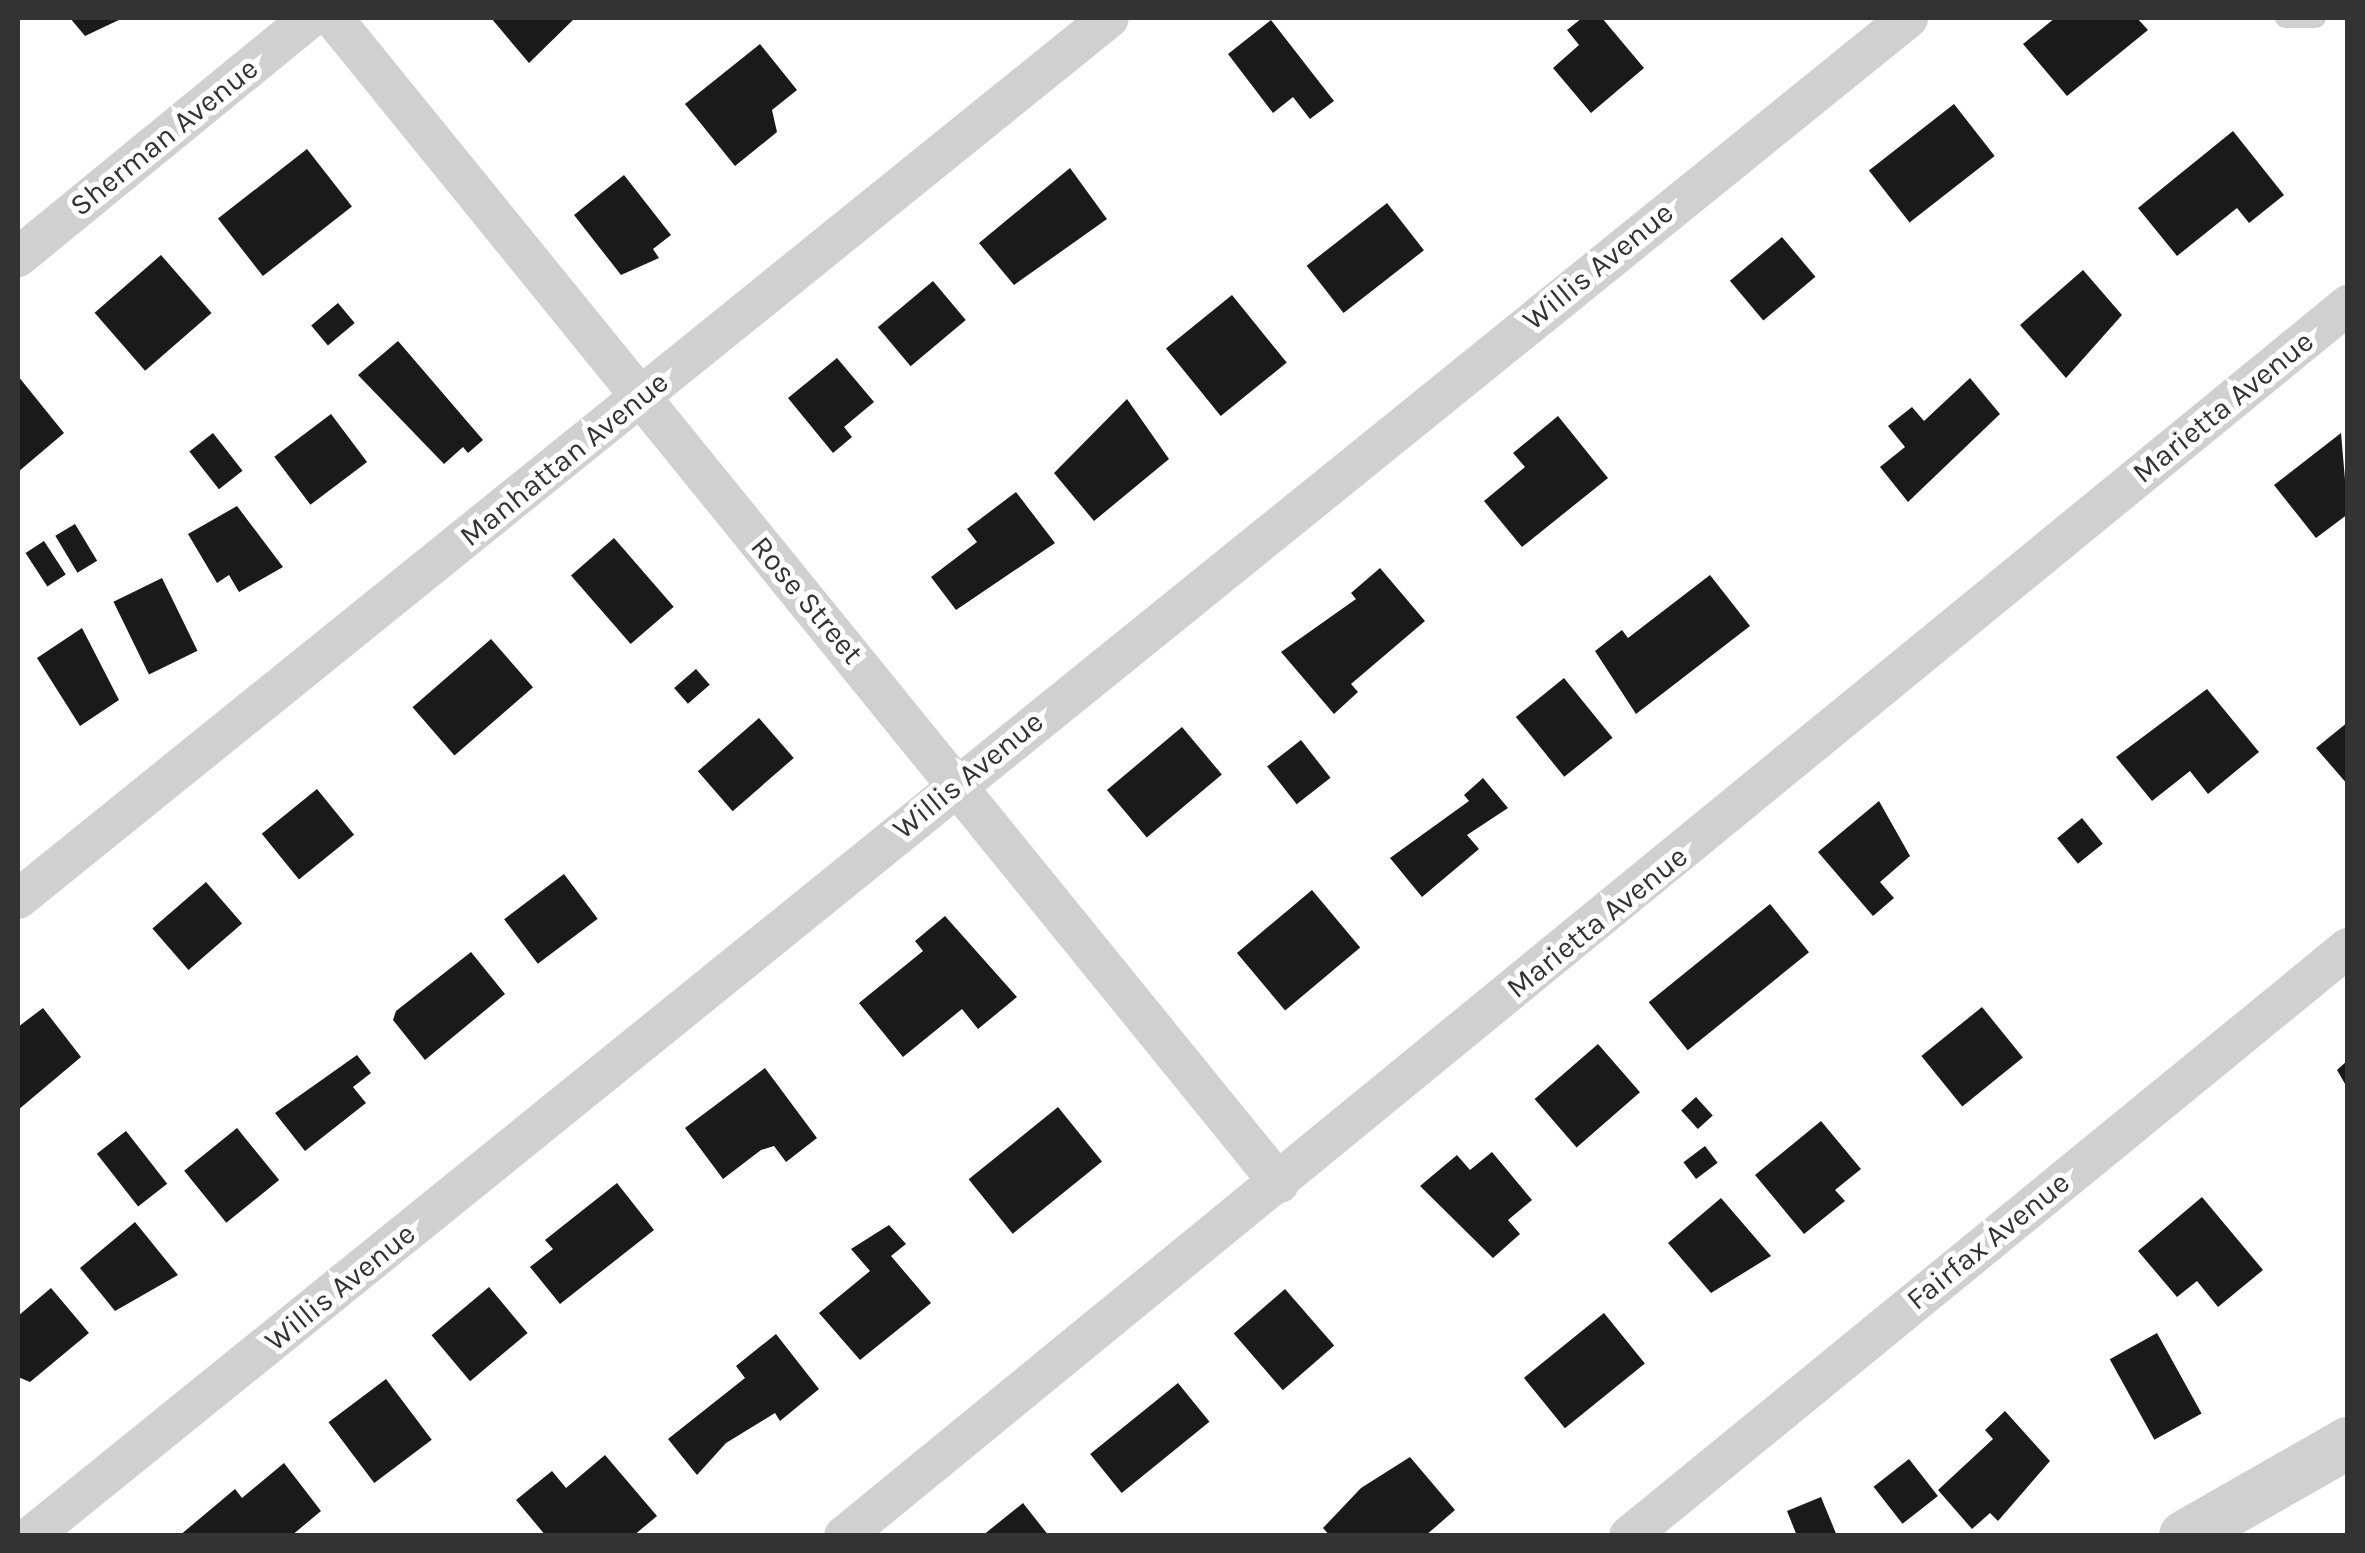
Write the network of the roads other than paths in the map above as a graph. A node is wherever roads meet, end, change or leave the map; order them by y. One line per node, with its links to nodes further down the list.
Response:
1 (310, 18): 7 (street, Sherman Avenue)
2 (333, 18): 9 (street, Rose Street)
3 (1109, 18): 9 (street, Manhattan Avenue)
4 (1908, 18): 10 (street, Willis Avenue)
5 (2286, 18): 6 (lane)
6 (2316, 18)
7 (18, 257)
8 (2348, 304): 13 (street, Marietta Avenue)
9 (640, 398): 10 (street, Rose Street); 11 (street, Manhattan Avenue)
10 (957, 782): 13 (street, Rose Street); 15 (street, Willis Avenue)
11 (18, 899)
12 (2348, 948): 17 (street, Fairfax Avenue)
13 (1280, 1182): 16 (street, Marietta Avenue)
14 (2348, 1443): 18 (street)
15 (31, 1536)
16 (844, 1536)
17 (1629, 1536)
18 (2186, 1536)

